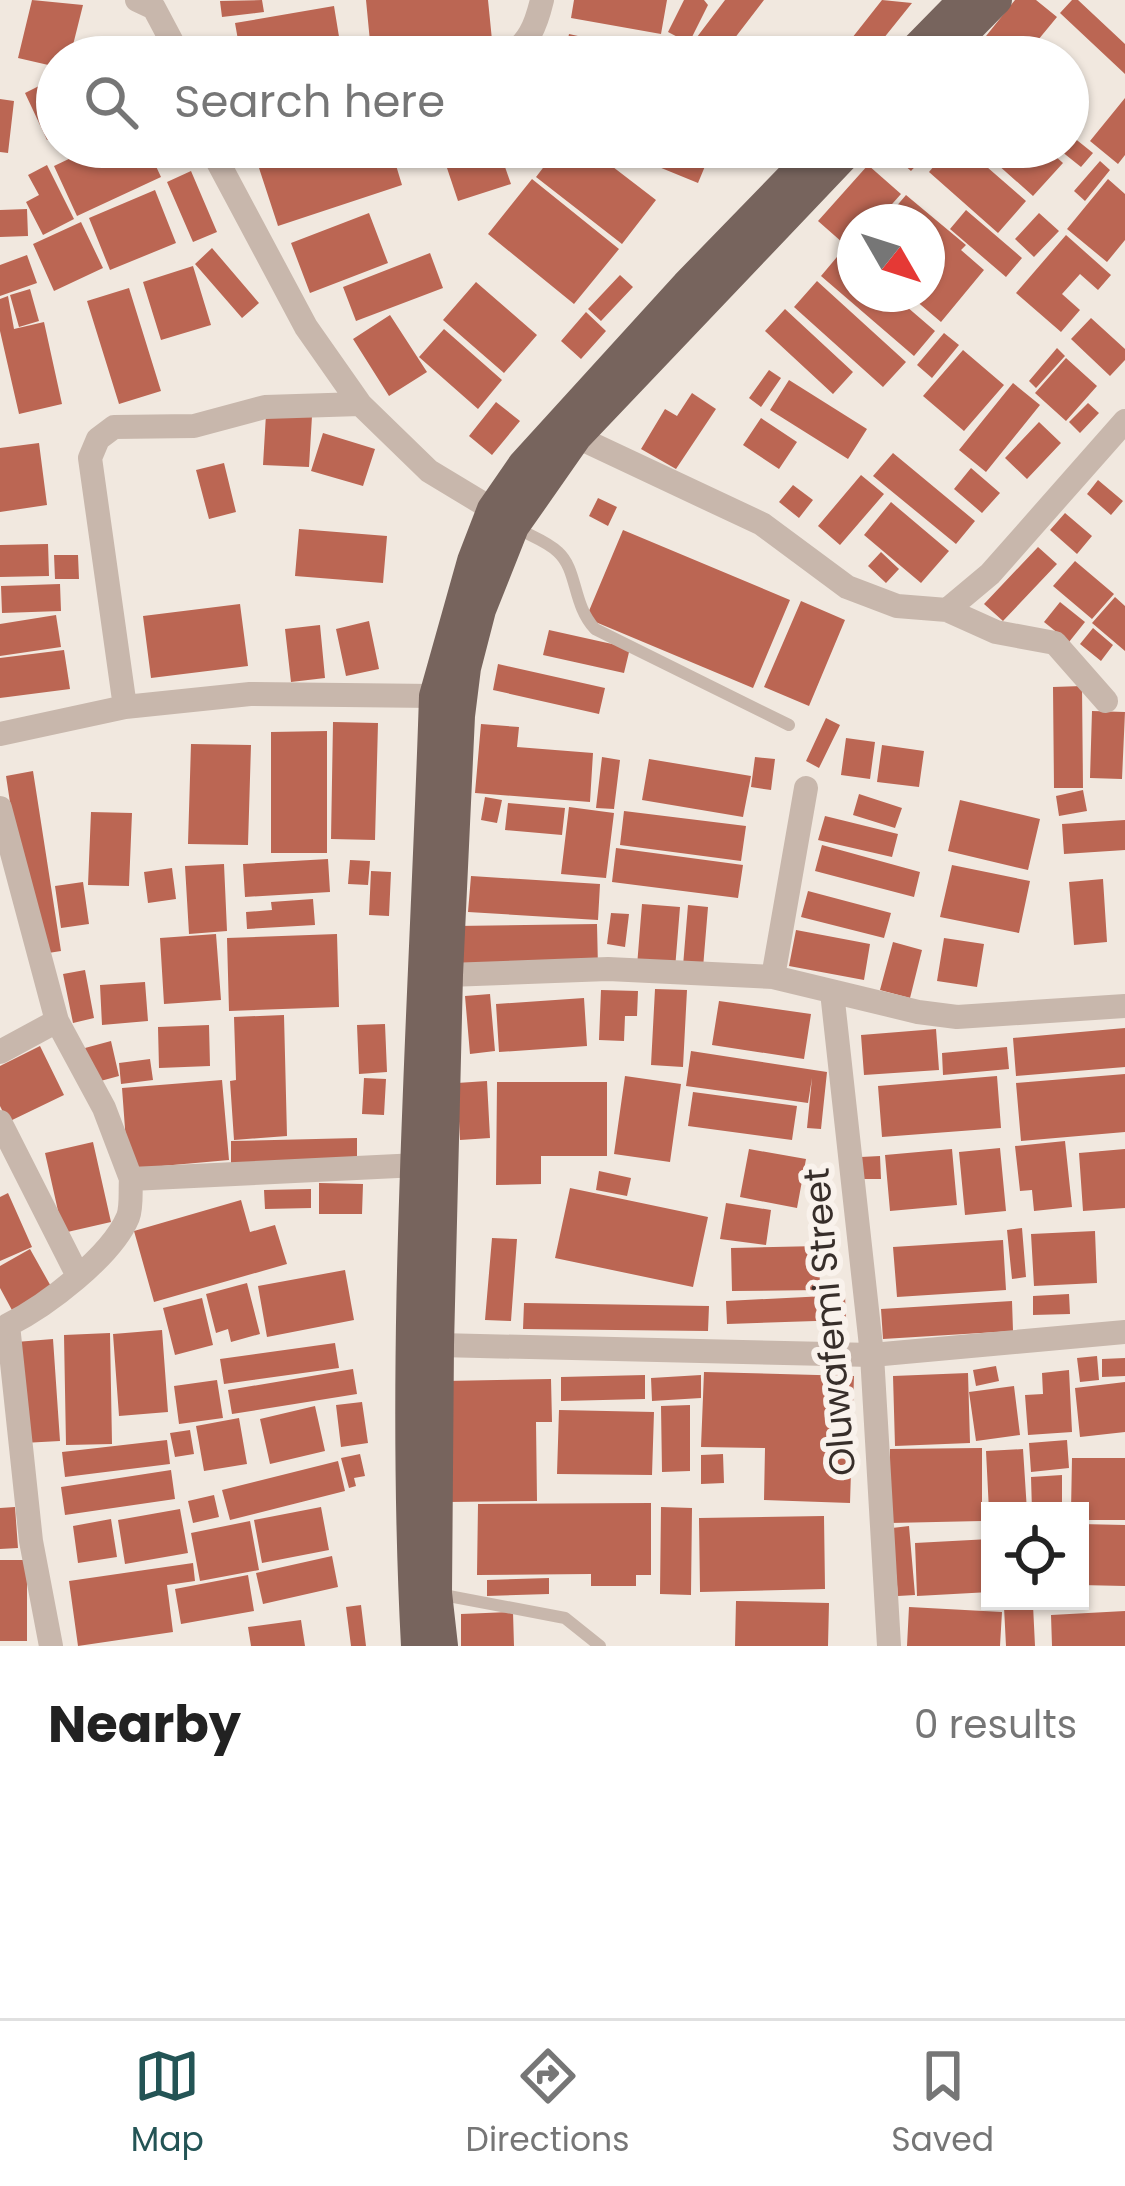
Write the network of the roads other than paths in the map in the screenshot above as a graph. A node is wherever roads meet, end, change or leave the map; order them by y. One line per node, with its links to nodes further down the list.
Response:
1 (542, 0): 6 (street)
2 (963, 0): 7 (main road)
3 (997, 0): 8 (main road)
4 (149, 3): 5 (street)
5 (167, 36)
6 (529, 36)
7 (928, 36)
8 (962, 36)
9 (220, 168): 12 (street)
10 (800, 168): 15 (main road)
11 (833, 168): 14 (main road)
12 (360, 404): 15 (street); 19 (street)
13 (1125, 421): 16 (street)
14 (577, 437): 15 (main road); 16 (street)
15 (503, 518): 17 (main road); 20 (lane); 24 (main road)
16 (947, 610): 18 (street)
17 (434, 697): 19 (street); 31 (main road)
18 (1106, 701)
19 (125, 707): 21 (street)
20 (790, 725)
21 (0, 734)
22 (806, 788): 25 (street)
23 (0, 808): 28 (street)
24 (448, 975): 25 (street); 36 (main road)
25 (773, 976): 26 (street)
26 (832, 992): 27 (street); 37 (street, Oluwafemi Street)
27 (1125, 1006)
28 (57, 1021): 29 (street); 32 (street)
29 (0, 1052)
30 (0, 1122): 33 (street)
31 (418, 1165): 32 (street); 40 (main road)
32 (131, 1179): 33 (street)
33 (78, 1276): 34 (street)
34 (4, 1316): 39 (street)
35 (1125, 1332): 37 (street)
36 (439, 1346): 37 (street); 38 (main road)
37 (872, 1355): 43 (street, Oluwafemi Street)
38 (437, 1593): 41 (main road); 42 (lane)
39 (51, 1646)
40 (416, 1646)
41 (443, 1646)
42 (600, 1646)
43 (889, 1646)

